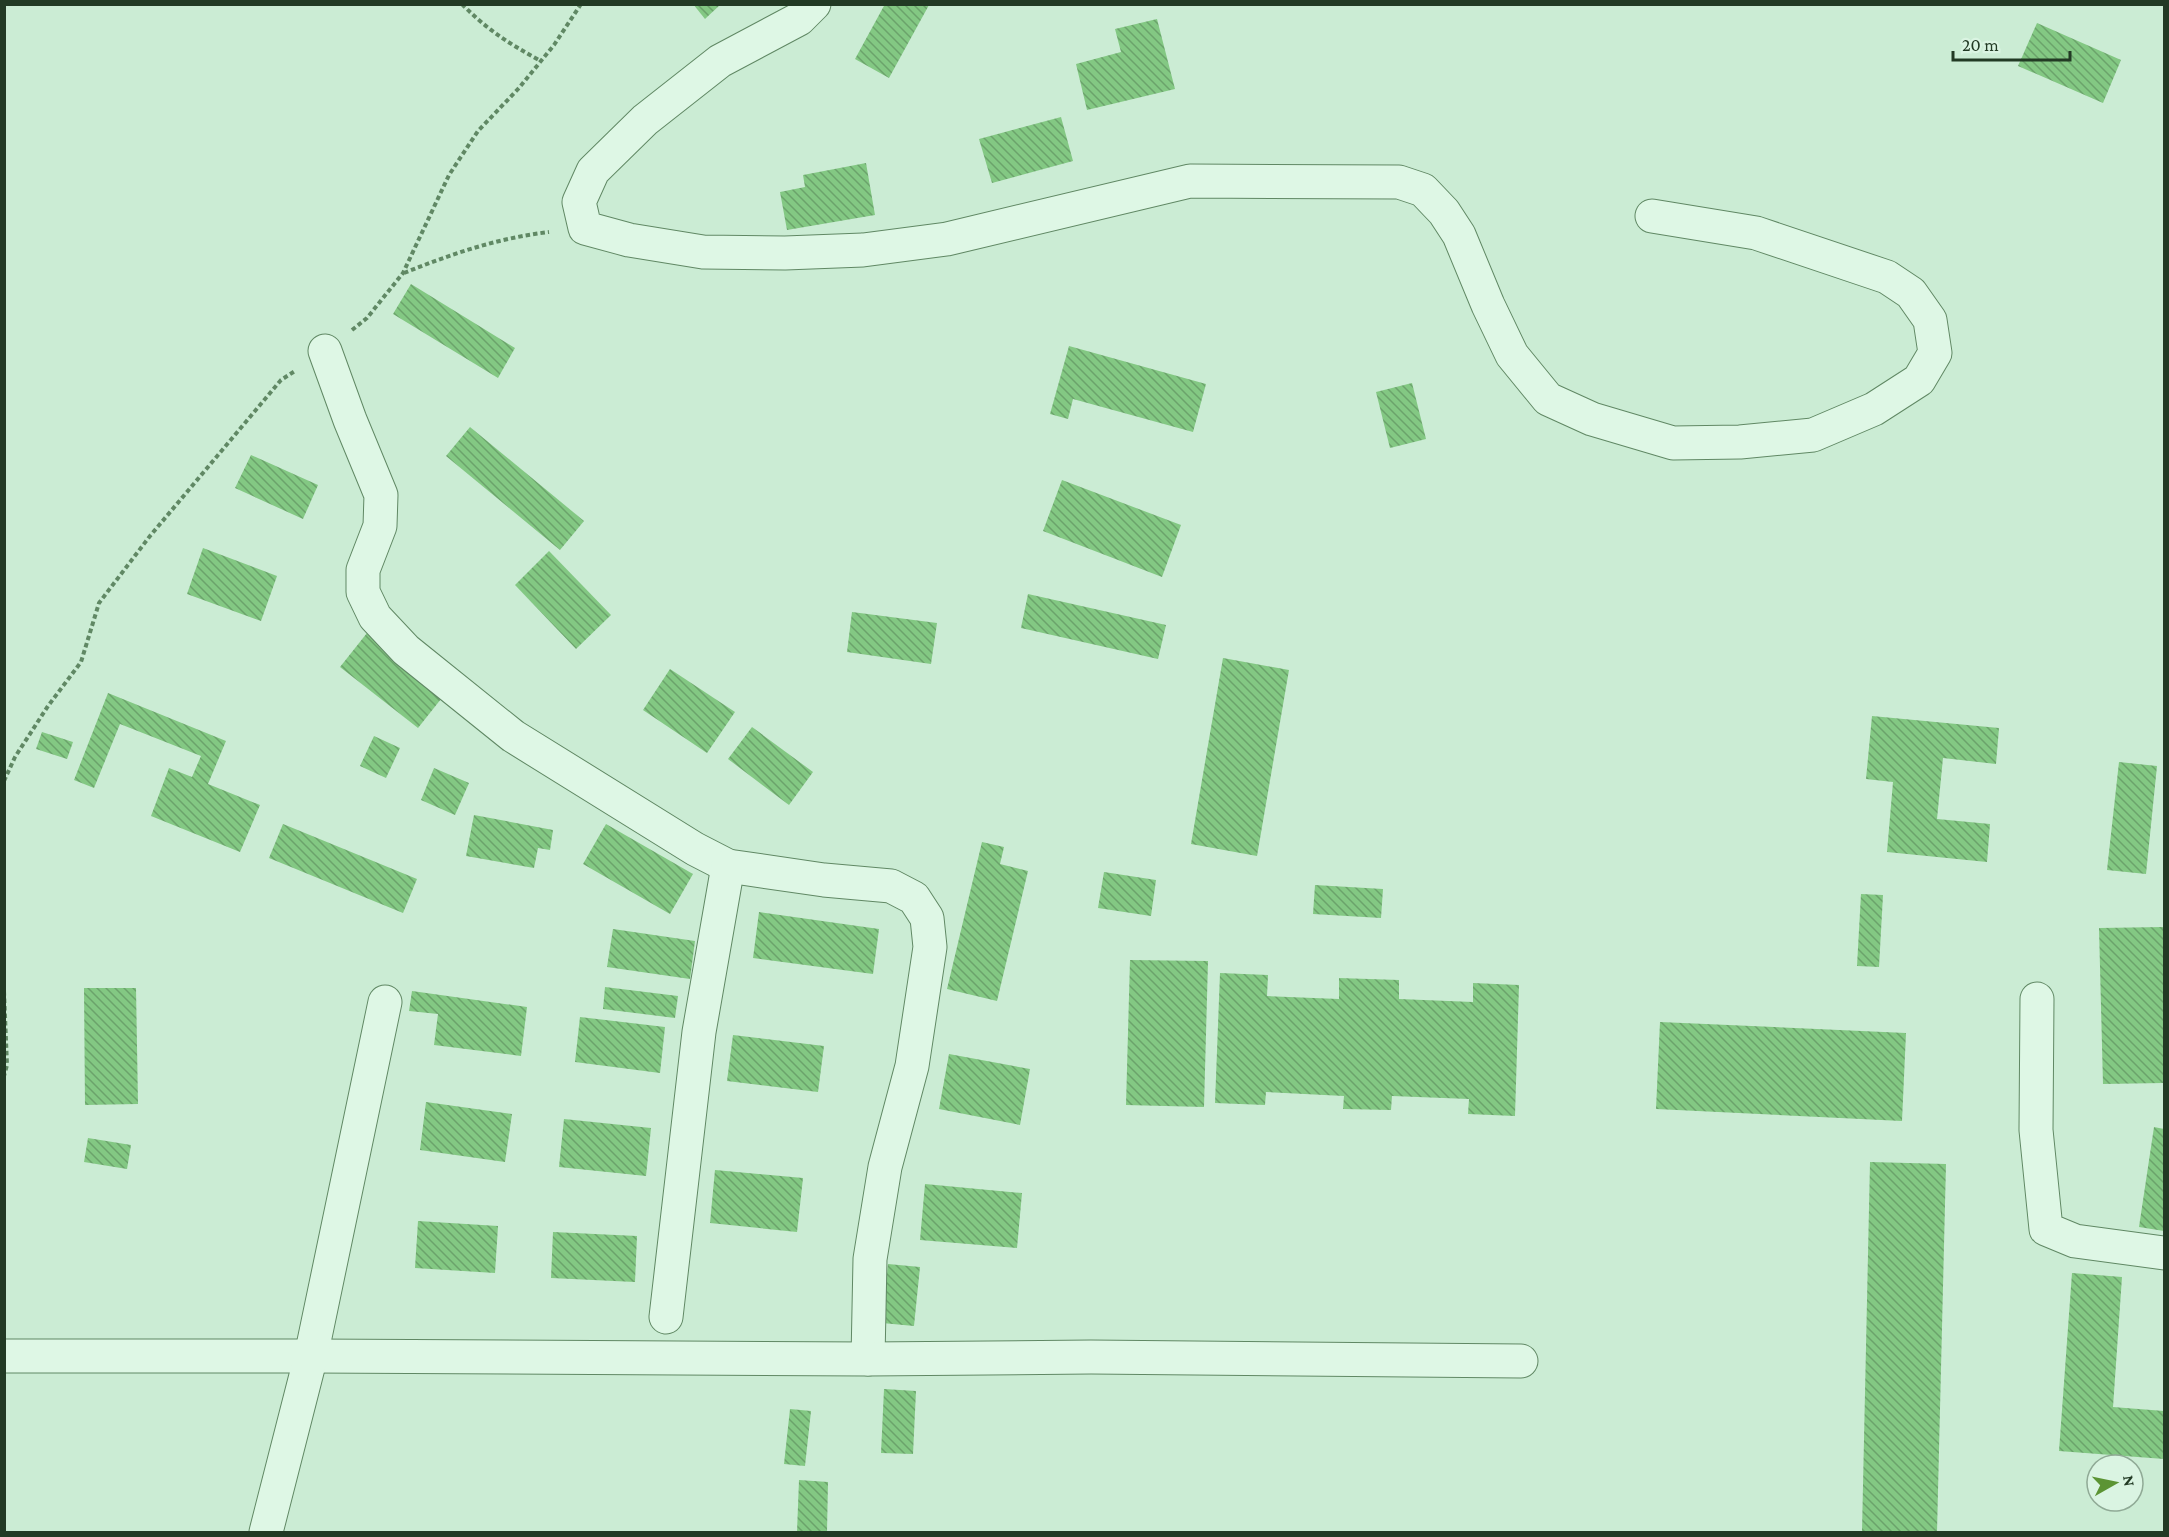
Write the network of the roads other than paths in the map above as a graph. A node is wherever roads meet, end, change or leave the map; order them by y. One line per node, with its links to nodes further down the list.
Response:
1 (814, 4): 2 (street)
2 (1652, 216)
3 (325, 351): 4 (street)
4 (728, 866): 8 (street); 11 (street)
5 (2037, 999): 7 (street)
6 (385, 1002): 10 (street)
7 (2164, 1253)
8 (666, 1317)
9 (4, 1356): 10 (street)
10 (311, 1356): 11 (street); 13 (street)
11 (868, 1359): 12 (street)
12 (1521, 1361)
13 (266, 1533)

